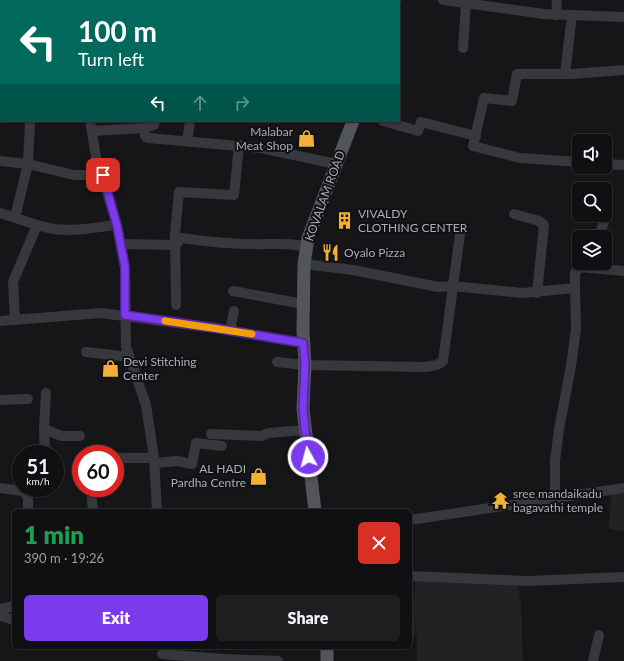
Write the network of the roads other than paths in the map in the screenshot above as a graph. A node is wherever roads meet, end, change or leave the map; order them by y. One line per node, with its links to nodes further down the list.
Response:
1 (444, 0): 3 (street)
2 (557, 0): 4 (street)
3 (466, 3): 4 (street); 7 (street)
4 (556, 14): 5 (street)
5 (572, 15): 6 (street); 9 (street)
6 (624, 17)
7 (463, 48)
8 (624, 70): 9 (street)
9 (565, 74): 17 (street)
10 (30, 122): 22 (street)
11 (155, 122): 16 (street)
12 (190, 122): 18 (street)
13 (353, 122): 23 (main road, KOVALAM ROAD)
14 (386, 122): 17 (street)
15 (91, 126): 16 (street); 26 (street)
16 (145, 128): 18 (street)
17 (476, 136): 21 (street)
18 (187, 141): 19 (street)
19 (239, 145): 23 (street); 34 (street)
20 (0, 161): 22 (street)
21 (572, 162)
22 (28, 164): 26 (street); 29 (street)
23 (336, 164): 35 (main road, KOVALAM ROAD)
24 (612, 164): 25 (street)
25 (624, 165)
26 (103, 175): 31 (street)
27 (0, 213): 29 (street)
28 (514, 214): 43 (street)
29 (16, 217): 30 (street)
30 (37, 225): 31 (street); 48 (street)
31 (117, 226): 33 (street)
32 (460, 234): 40 (street)
33 (120, 244): 34 (street); 47 (street)
34 (176, 245): 35 (street); 45 (street)
35 (307, 247): 36 (main road, KOVALAM ROAD)
36 (304, 264): 40 (street); 44 (main road, KOVALAM ROAD)
37 (612, 269): 39 (street)
38 (577, 270): 41 (street)
39 (624, 271)
40 (452, 286): 43 (street); 55 (street)
41 (575, 288): 43 (street); 72 (street)
42 (233, 291): 44 (street)
43 (537, 293)
44 (303, 304): 51 (main road, KOVALAM ROAD)
45 (176, 305)
46 (234, 311): 50 (street)
47 (125, 315): 48 (street); 50 (street); 53 (street)
48 (15, 320): 49 (street)
49 (0, 321)
50 (230, 330): 51 (street)
51 (303, 343): 55 (main road, KOVALAM ROAD)
52 (86, 352): 53 (street)
53 (129, 357): 66 (street)
54 (277, 362): 55 (street)
55 (305, 365): 60 (main road, KOVALAM ROAD)
56 (46, 392): 59 (street)
57 (28, 399): 58 (street)
58 (0, 400)
59 (44, 429): 62 (street); 63 (street)
60 (304, 430): 61 (street); 76 (main road, KOVALAM ROAD)
61 (211, 434)
62 (80, 436)
63 (45, 445)
64 (222, 446): 66 (street)
65 (124, 458): 66 (street)
66 (154, 460): 75 (street)
67 (0, 488): 69 (street)
68 (624, 488): 72 (street)
69 (12, 490)
70 (28, 497): 73 (street)
71 (92, 497): 74 (street)
72 (555, 498): 77 (street)
73 (28, 509)
74 (93, 509)
75 (157, 509)
76 (315, 509)
77 (412, 520)
78 (412, 576): 79 (street)
79 (624, 577)
80 (12, 606): 81 (street)
81 (0, 609)
82 (0, 616): 83 (street)
83 (12, 619)
84 (599, 635): 90 (street)
85 (327, 649): 89 (main road)
86 (162, 654): 87 (street)
87 (208, 659): 88 (street)
88 (278, 661)
89 (327, 661)
90 (593, 661)

